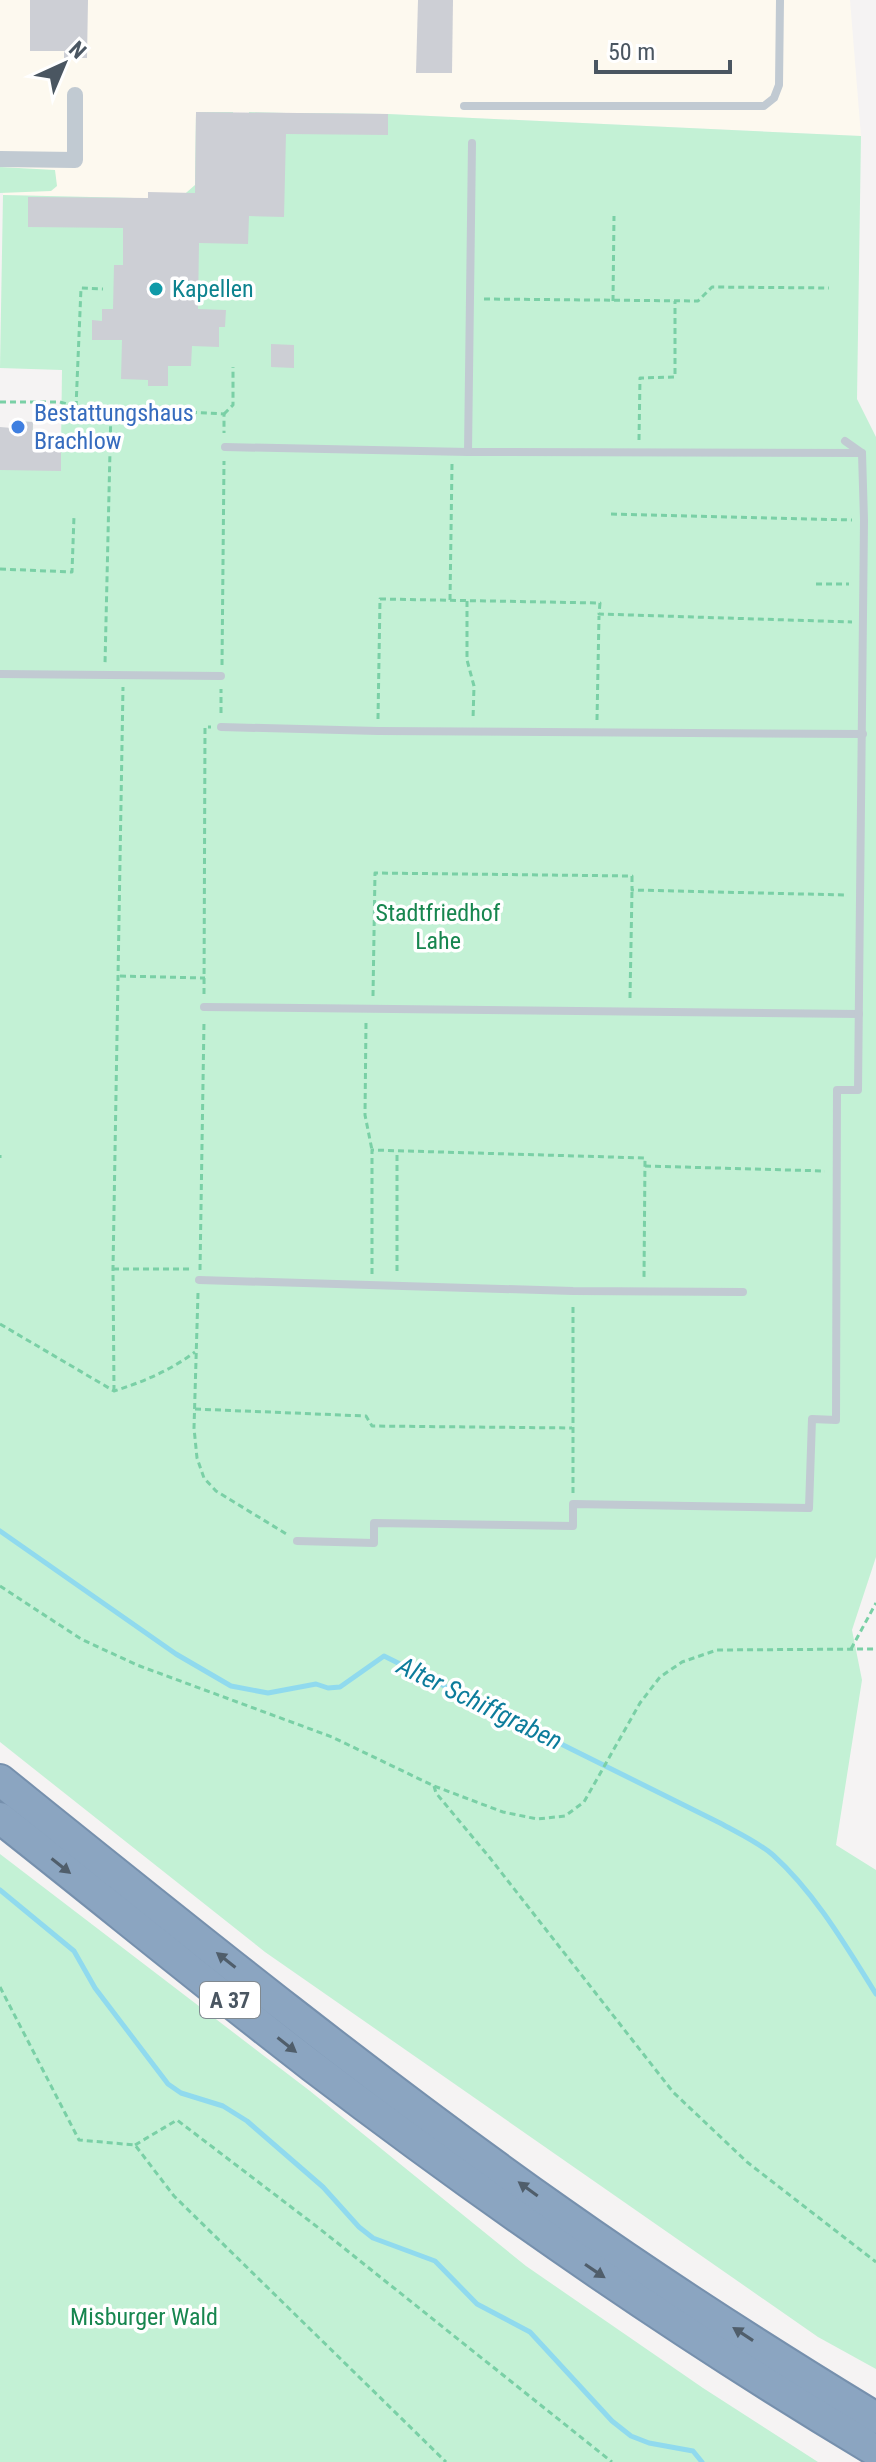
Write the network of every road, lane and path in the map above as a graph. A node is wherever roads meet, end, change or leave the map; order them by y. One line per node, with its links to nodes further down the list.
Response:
1 (780, 0): 3 (lane)
2 (75, 95): 5 (street)
3 (464, 106)
4 (472, 143): 9 (lane)
5 (0, 159)
6 (614, 216): 10 (path)
7 (829, 288): 11 (path)
8 (103, 289): 14 (path)
9 (472, 299): 10 (path); 20 (lane)
10 (613, 301): 11 (path)
11 (675, 301): 21 (path)
12 (233, 367): 16 (path)
13 (0, 402): 14 (path)
14 (76, 407): 15 (path)
15 (111, 408): 16 (path); 34 (path)
16 (224, 414): 18 (path)
17 (845, 441): 22 (lane)
18 (225, 447): 19 (lane); 36 (path)
19 (452, 452): 20 (lane); 29 (path)
20 (468, 452): 21 (lane)
21 (639, 452): 22 (lane)
22 (862, 453): 25 (lane)
23 (611, 514): 25 (path)
24 (74, 516): 26 (path)
25 (864, 520): 28 (lane)
26 (0, 569)
27 (816, 584): 28 (path)
28 (865, 584): 32 (lane)
29 (450, 600): 30 (path); 38 (path)
30 (467, 601): 31 (path); 39 (path)
31 (599, 614): 32 (path); 40 (path)
32 (864, 622): 41 (lane)
33 (0, 674): 34 (lane)
34 (105, 675): 35 (lane)
35 (123, 676): 36 (lane); 44 (path)
36 (221, 676): 37 (path)
37 (221, 727): 38 (lane); 45 (path)
38 (378, 731): 39 (lane)
39 (473, 731): 40 (lane)
40 (597, 732): 41 (lane)
41 (863, 734): 43 (lane)
42 (632, 890): 43 (path); 47 (path); 48 (path)
43 (862, 895): 49 (lane)
44 (119, 976): 45 (path); 54 (path)
45 (205, 978): 46 (path)
46 (204, 1007): 47 (lane); 55 (path)
47 (370, 1008): 48 (lane); 50 (path)
48 (629, 1013): 49 (lane)
49 (859, 1014): 53 (lane)
50 (372, 1150): 51 (path); 57 (path)
51 (397, 1151): 52 (path); 58 (path)
52 (645, 1166): 53 (path); 60 (path)
53 (837, 1172): 67 (lane)
54 (113, 1269): 55 (path); 64 (path)
55 (200, 1269): 56 (path)
56 (199, 1280): 57 (lane); 63 (path)
57 (372, 1286): 58 (lane)
58 (397, 1286): 59 (lane)
59 (573, 1291): 60 (lane); 66 (path)
60 (644, 1291): 61 (lane)
61 (743, 1292)
62 (0, 1324): 64 (path)
63 (195, 1352): 64 (path); 65 (path)
64 (114, 1391)
65 (195, 1409): 66 (path); 68 (path)
66 (572, 1428): 67 (path)
67 (573, 1504): 68 (lane)
68 (297, 1541)
69 (0, 1586): 74 (path)
70 (876, 1603): 71 (path)
71 (851, 1649): 72 (path); 74 (path)
72 (876, 1649)
73 (0, 1780): 79 (highway, A 37, one-way to 73)
74 (434, 1786): 78 (path)
75 (0, 1818): 79 (highway, A 37, one-way to 79)
76 (0, 1987): 77 (path)
77 (135, 2145): 83 (path); 84 (path)
78 (876, 2262)
79 (799, 2388): 80 (highway); 81 (highway, A 37); 82 (highway, A 37); 85 (highway)
80 (876, 2403)
81 (876, 2418)
82 (876, 2451)
83 (446, 2462)
84 (612, 2462)
85 (865, 2462)

